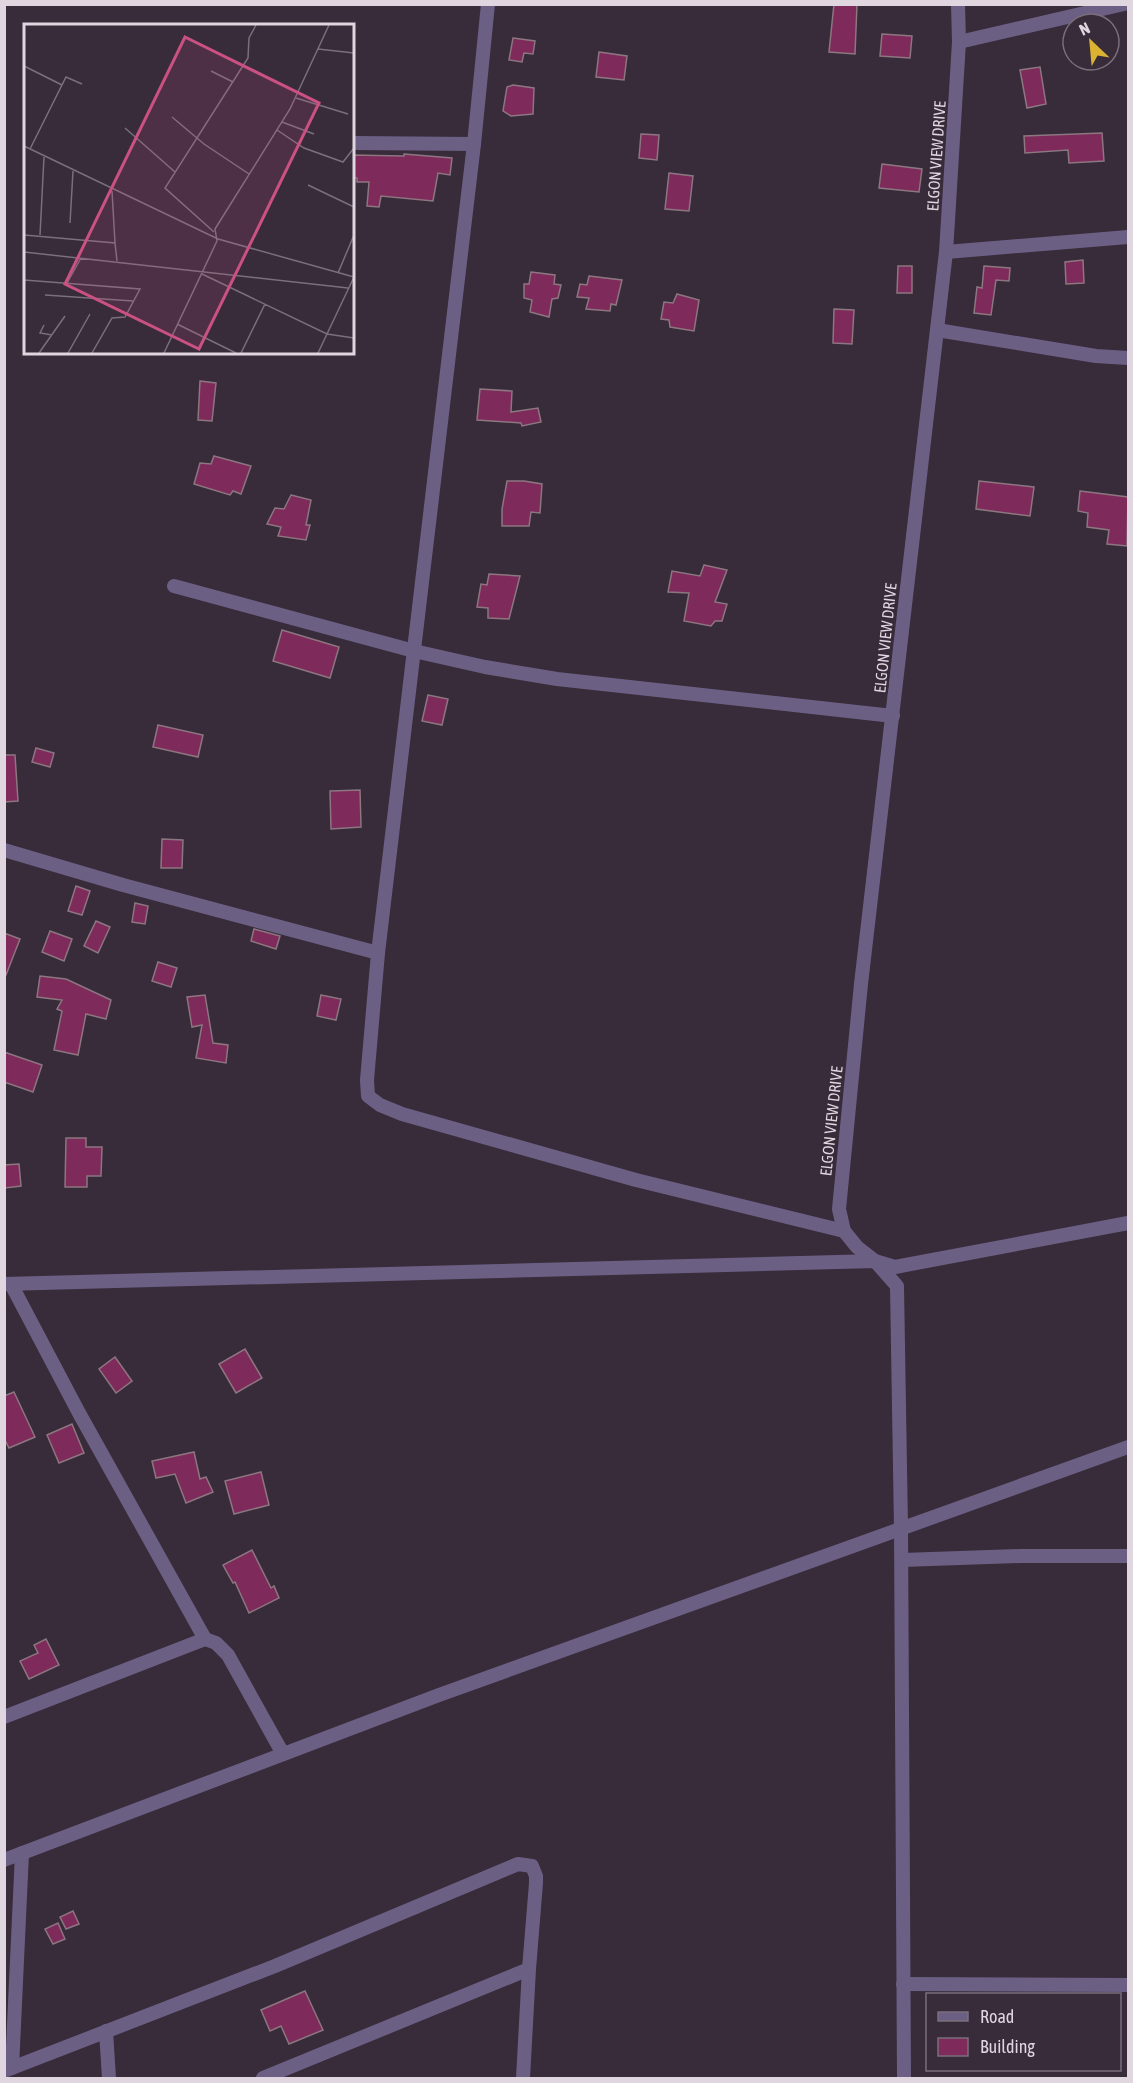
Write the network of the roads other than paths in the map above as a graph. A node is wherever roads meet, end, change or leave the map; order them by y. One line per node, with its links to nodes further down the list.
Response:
1 (488, 4): 6 (street)
2 (958, 4): 4 (street, ELGON VIEW DRIVE)
3 (1124, 4): 4 (street)
4 (959, 42): 8 (street, ELGON VIEW DRIVE)
5 (354, 143): 6 (street)
6 (474, 144): 12 (street)
7 (1128, 237): 8 (street)
8 (946, 252): 9 (street, ELGON VIEW DRIVE)
9 (937, 330): 10 (street); 13 (street, ELGON VIEW DRIVE)
10 (1128, 358)
11 (174, 586): 12 (street)
12 (414, 651): 13 (street); 15 (street)
13 (893, 716): 17 (street, ELGON VIEW DRIVE)
14 (4, 850): 15 (street)
15 (378, 953): 17 (street)
16 (1128, 1223): 18 (street)
17 (844, 1231): 18 (street)
18 (875, 1261): 19 (street); 21 (street)
19 (8, 1284): 24 (street)
20 (1128, 1447): 21 (street)
21 (902, 1528): 23 (street); 26 (street)
22 (1128, 1556): 23 (street)
23 (902, 1560): 30 (street)
24 (205, 1639): 25 (street); 26 (street)
25 (4, 1717)
26 (283, 1754): 27 (street)
27 (22, 1853): 28 (street); 33 (street)
28 (4, 1860)
29 (529, 1969): 32 (street); 35 (street); 36 (street)
30 (903, 1984): 31 (street); 37 (street)
31 (1128, 1985)
32 (106, 2031): 33 (street); 34 (street)
33 (8, 2069)
34 (109, 2079)
35 (263, 2079)
36 (523, 2079)
37 (904, 2079)

